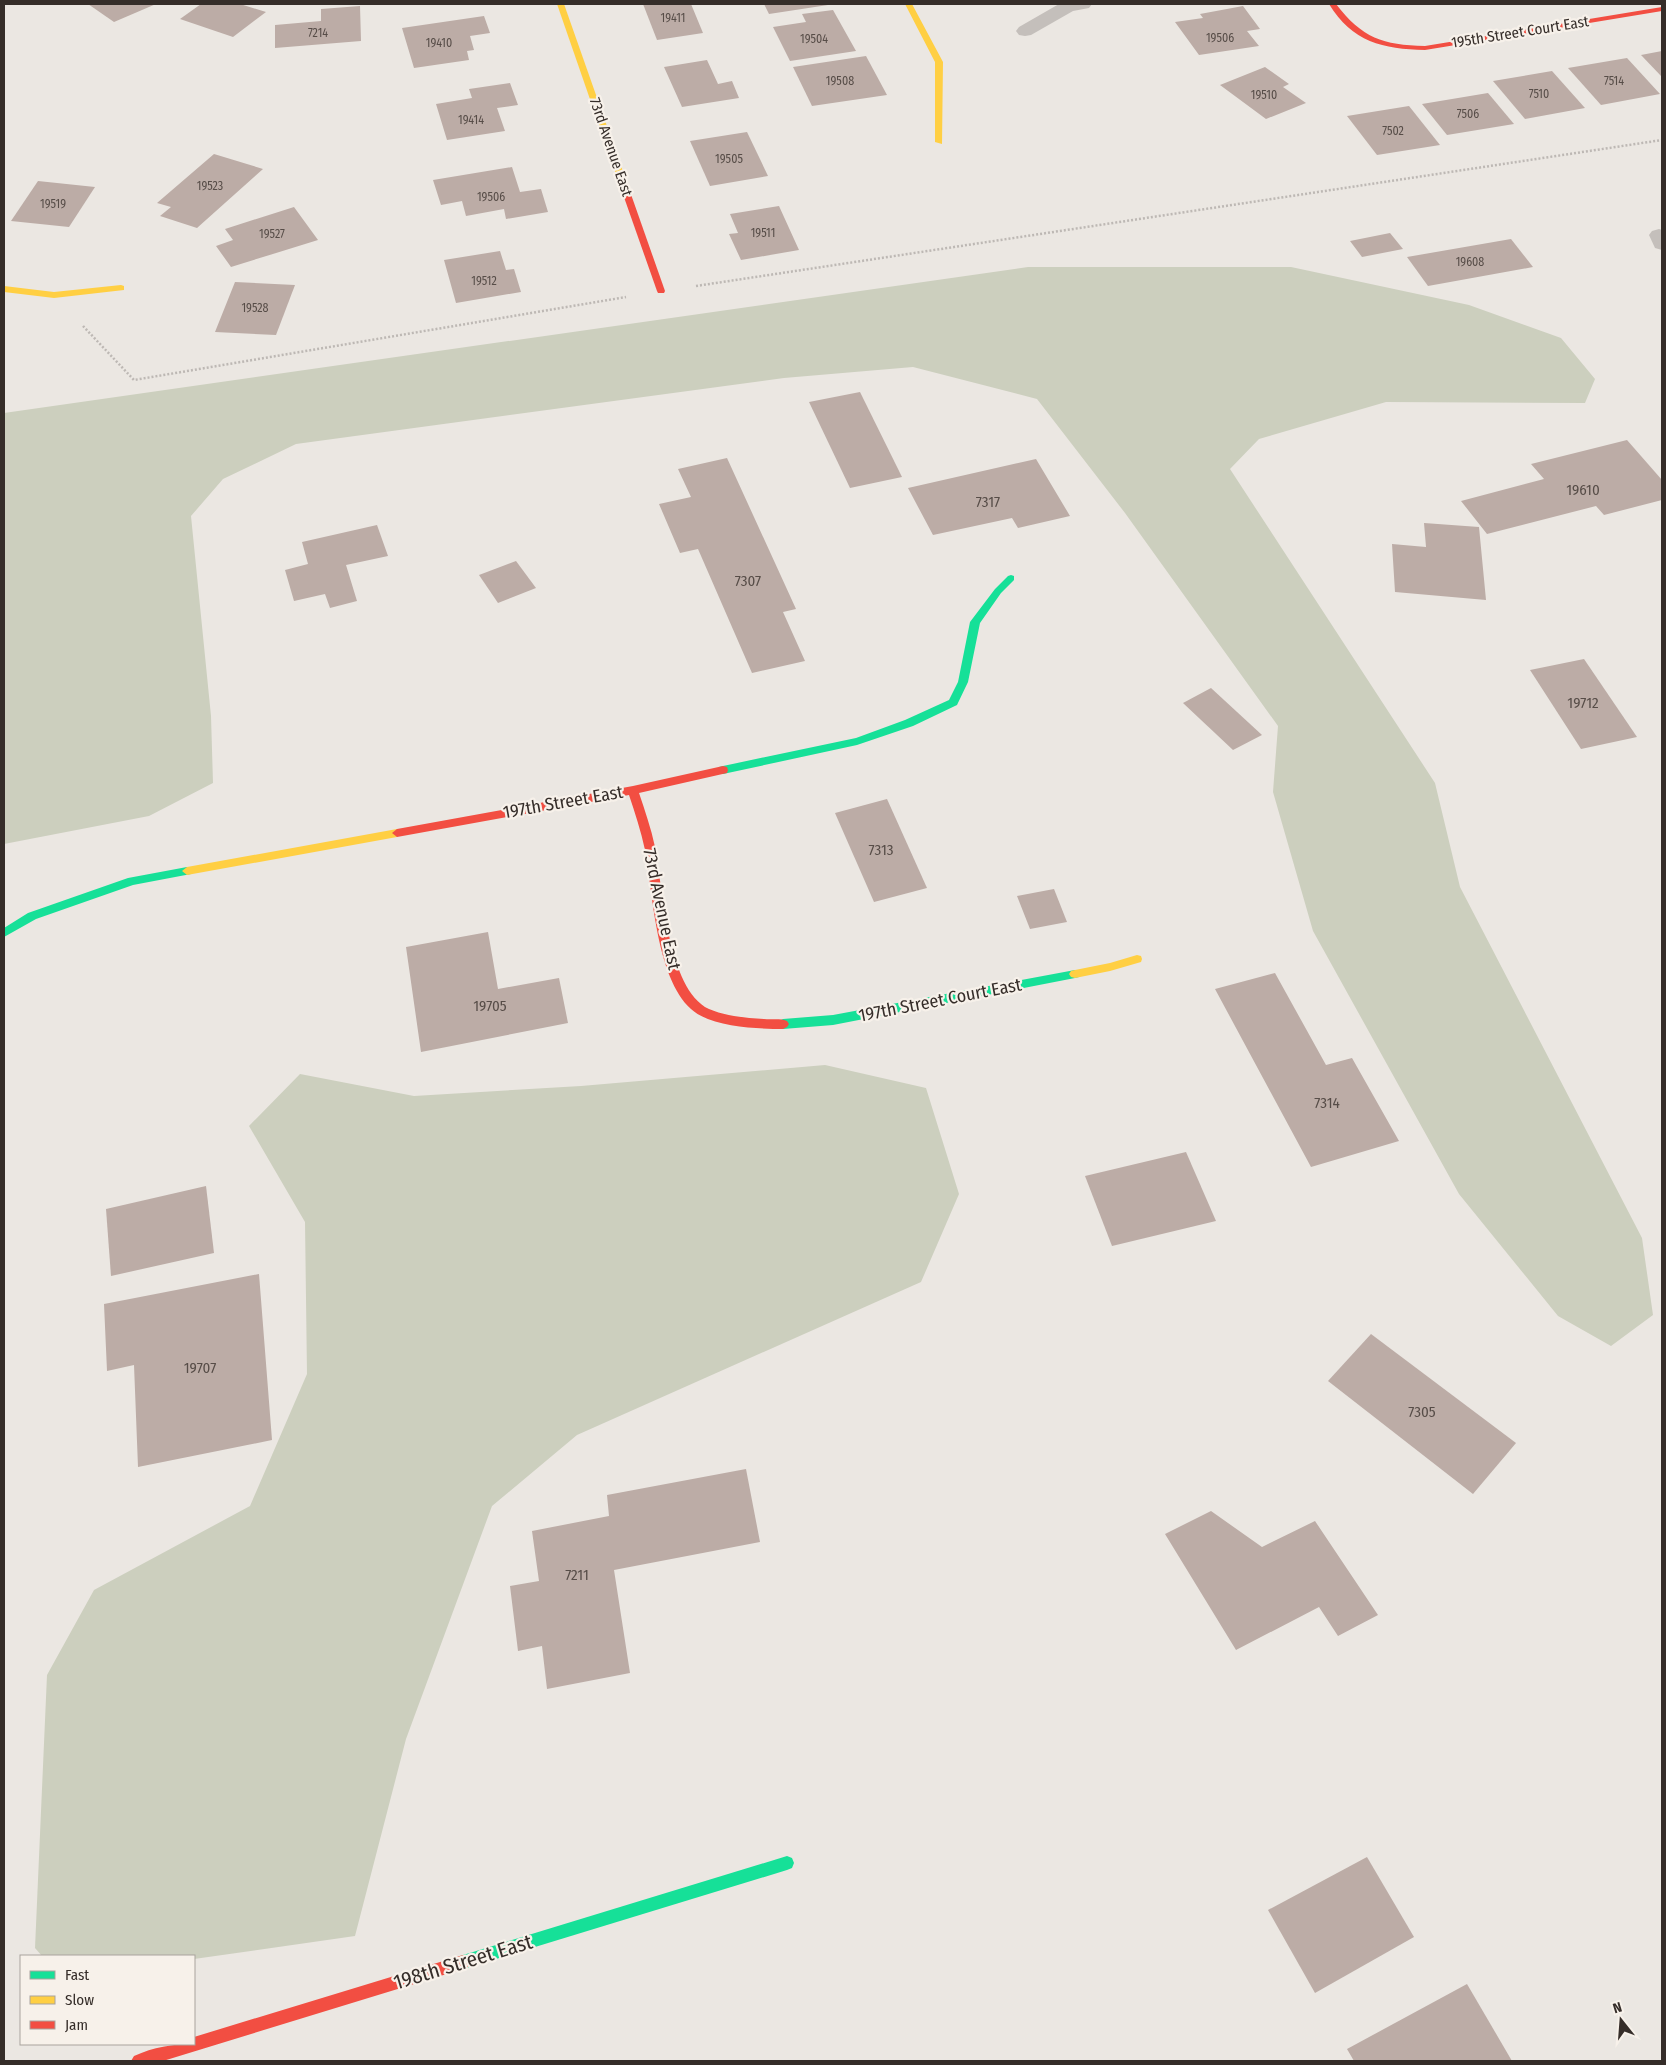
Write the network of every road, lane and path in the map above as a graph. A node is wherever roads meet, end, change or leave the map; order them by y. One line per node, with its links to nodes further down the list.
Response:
1 (560, 4): 11 (street, 73rd Avenue East)
2 (908, 4): 8 (street)
3 (1082, 4): 6 (street)
4 (1332, 4): 5 (street, 195th Street Court East)
5 (1662, 9)
6 (1025, 31)
7 (1662, 140): 11 (path)
8 (939, 142)
9 (121, 288): 12 (street)
10 (4, 289): 12 (street)
11 (662, 291): 12 (path)
12 (54, 295)
13 (1011, 578): 14 (street, 197th Street East)
14 (633, 790): 15 (street, 197th Street East); 17 (street, 73rd Avenue East)
15 (4, 933)
16 (1137, 959): 17 (street, 197th Street Court East)
17 (740, 1021)
18 (787, 1863): 19 (street, 198th Street East)
19 (195, 2044)
20 (190, 2045): 21 (street, 198th Street East)
21 (138, 2061)

